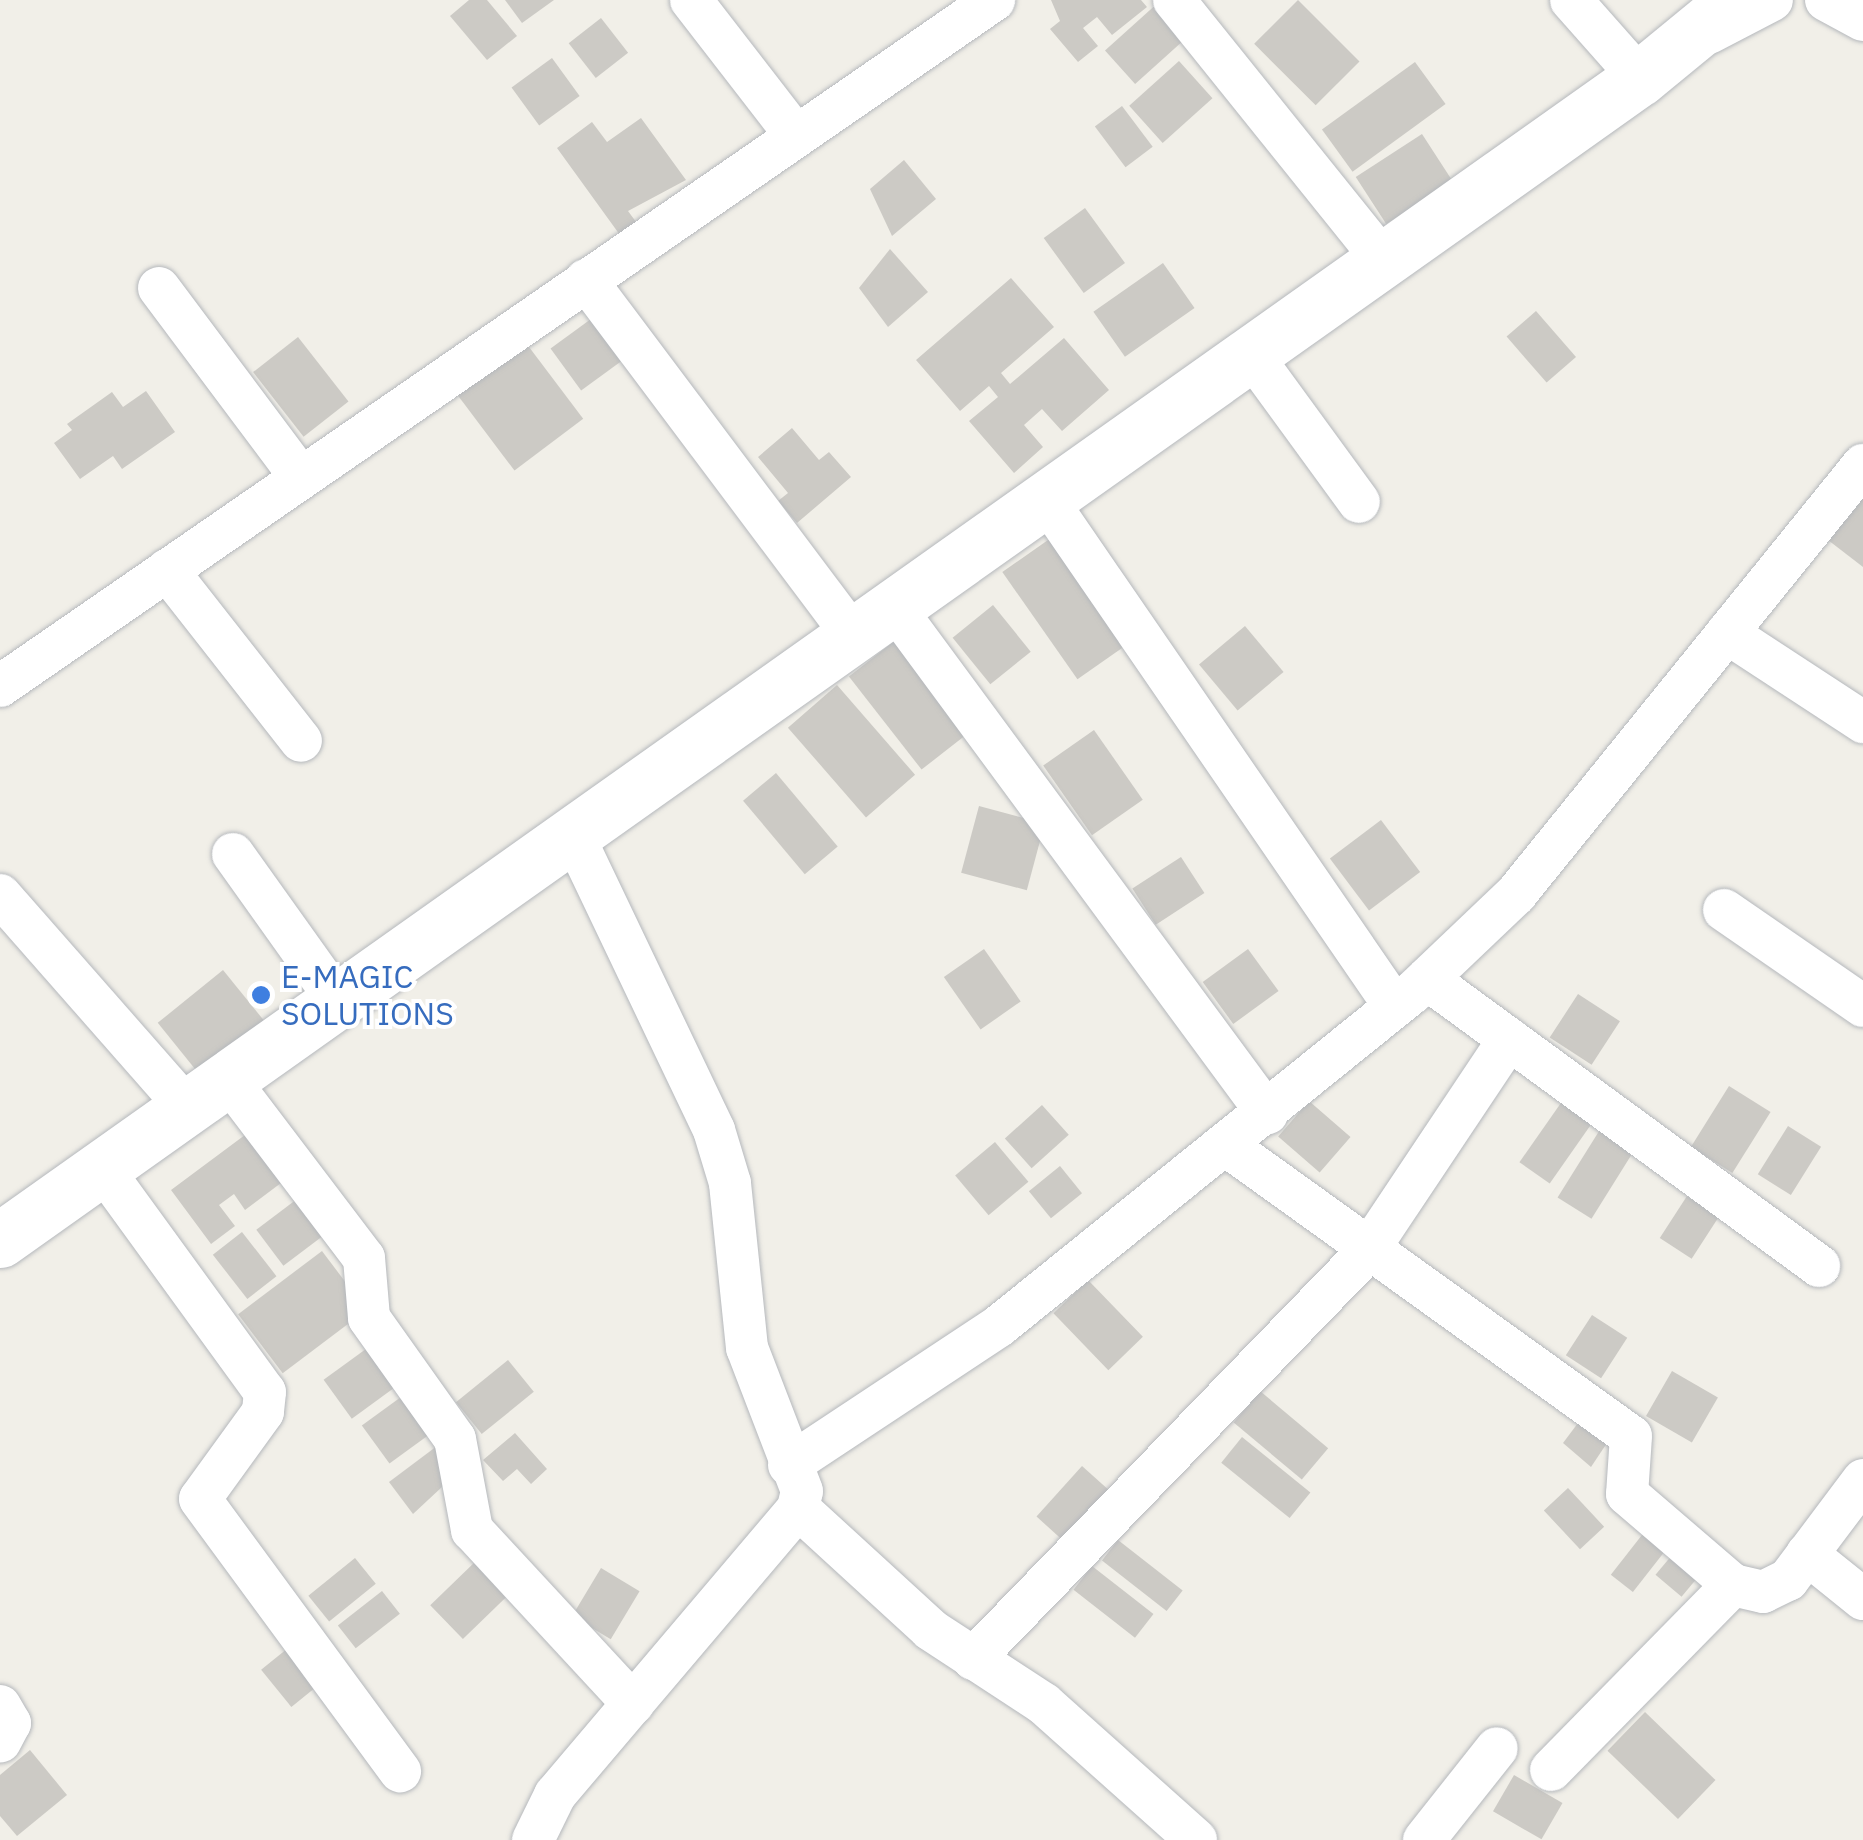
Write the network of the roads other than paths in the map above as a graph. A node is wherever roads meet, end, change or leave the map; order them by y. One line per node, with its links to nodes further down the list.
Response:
1 (691, 0): 12 (street)
2 (994, 0): 8 (street)
3 (1174, 0): 13 (street)
4 (1572, 0): 11 (street)
5 (1734, 0): 10 (main road)
6 (1772, 0): 10 (street)
7 (1826, 0): 9 (street)
8 (948, 12): 12 (street)
9 (1863, 20)
10 (1690, 42): 11 (main road)
11 (1640, 78): 13 (main road)
12 (796, 136): 14 (street)
13 (1383, 260): 16 (main road)
14 (586, 280): 18 (street); 22 (street)
15 (159, 288): 18 (street)
16 (1252, 354): 19 (main road); 20 (street)
17 (1863, 466): 23 (street)
18 (301, 478): 21 (street)
19 (1046, 499): 22 (main road); 34 (street)
20 (1359, 502)
21 (167, 570): 24 (street); 26 (street)
22 (873, 622): 27 (main road); 37 (street)
23 (1728, 633): 25 (street); 31 (street)
24 (0, 686)
25 (1863, 722)
26 (301, 741)
27 (573, 834): 32 (main road); 43 (street)
28 (233, 854): 32 (street)
29 (0, 895): 36 (street)
30 (1724, 910): 33 (street)
31 (1428, 979): 34 (street); 35 (street)
32 (338, 1001): 36 (main road)
33 (1863, 1006)
34 (1395, 1007): 37 (street)
35 (1510, 1039): 41 (street); 42 (street)
36 (207, 1093): 39 (main road); 50 (street)
37 (1266, 1114): 38 (street)
38 (1227, 1146): 41 (street); 43 (street)
39 (102, 1168): 40 (main road); 55 (street)
40 (0, 1240)
41 (1367, 1252): 47 (street); 49 (street)
42 (1819, 1266)
43 (789, 1465): 45 (street)
44 (1863, 1480): 46 (street)
45 (798, 1508): 49 (street); 50 (street)
46 (1807, 1554): 47 (street); 48 (street)
47 (1733, 1585): 54 (street)
48 (1863, 1599)
49 (973, 1659): 57 (street)
50 (632, 1704): 56 (street)
51 (0, 1706): 52 (street)
52 (0, 1742)
53 (1498, 1748): 58 (street)
54 (1551, 1770)
55 (400, 1771)
56 (533, 1840)
57 (1196, 1840)
58 (1424, 1840)

